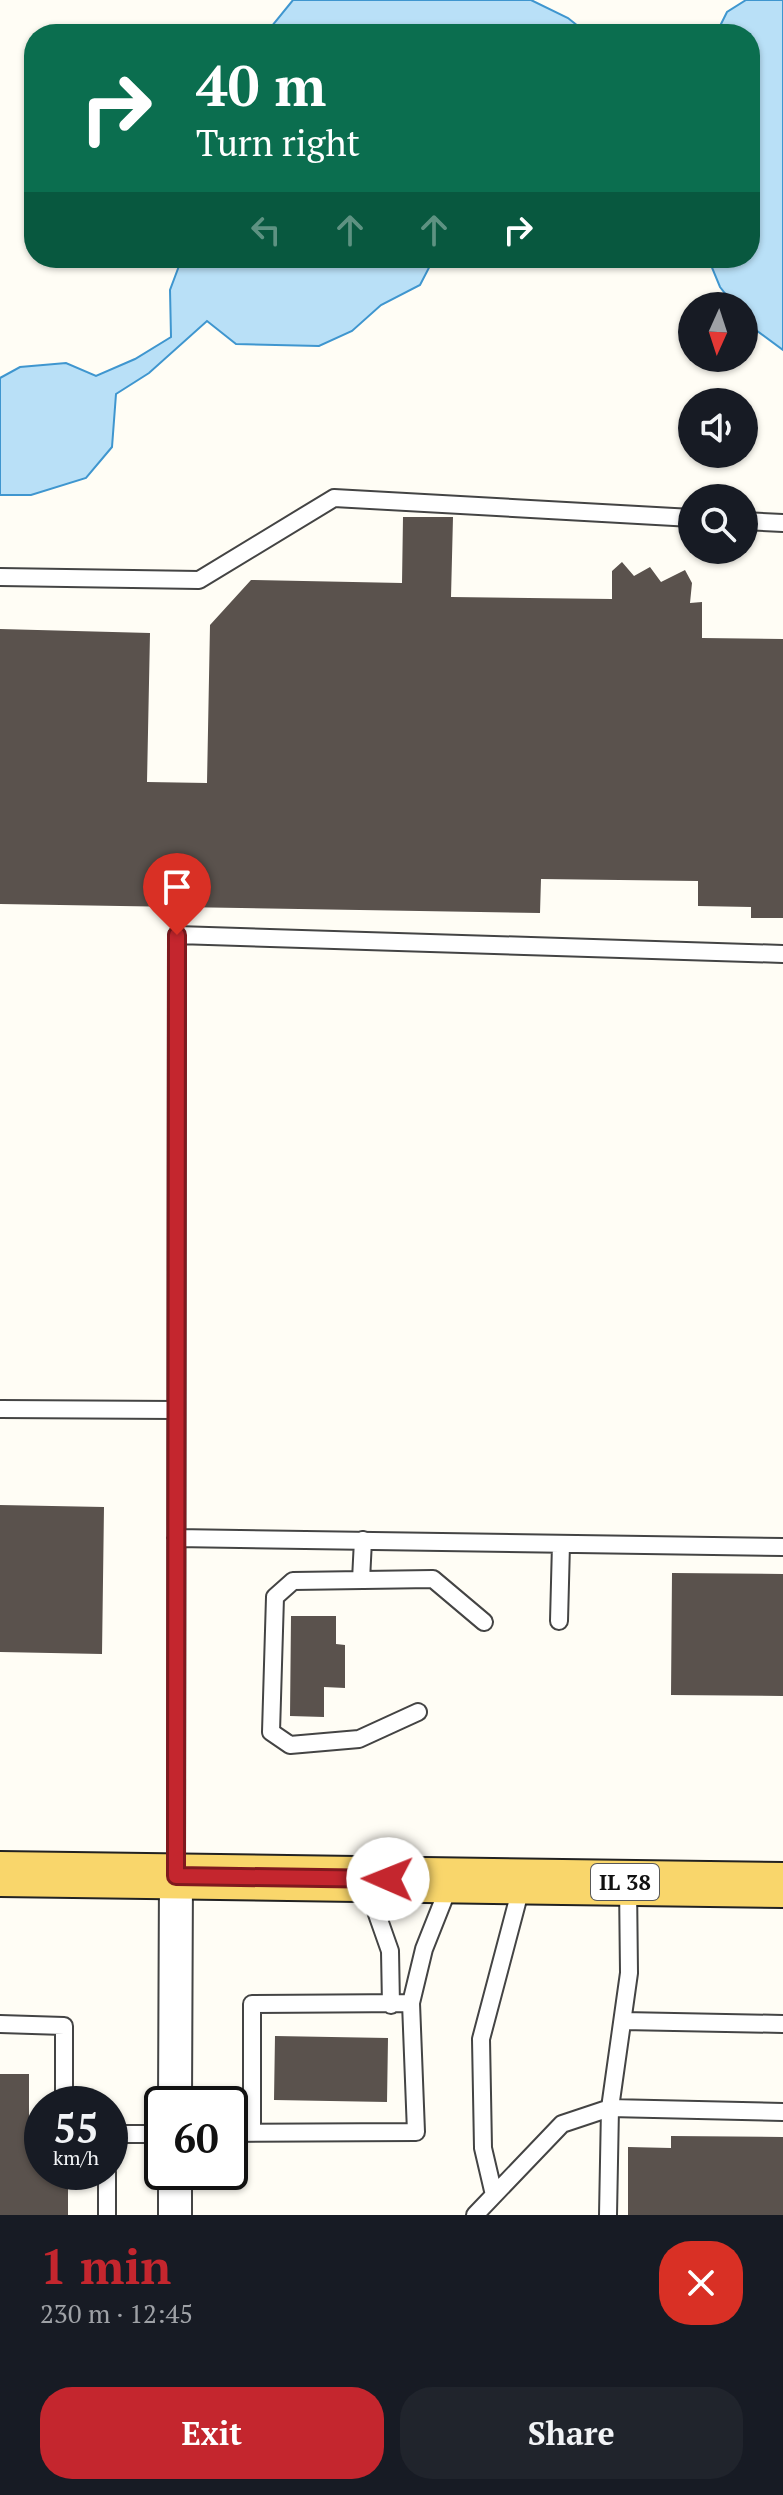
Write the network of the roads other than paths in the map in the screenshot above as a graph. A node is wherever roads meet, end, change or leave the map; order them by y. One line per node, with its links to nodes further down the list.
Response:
1 (678, 517): 4 (lane)
2 (758, 522): 3 (lane)
3 (783, 523)
4 (0, 577)
5 (783, 954): 7 (lane)
6 (0, 1409): 7 (lane)
7 (176, 1410): 8 (lane)
8 (176, 1538): 9 (lane); 17 (lane)
9 (363, 1540): 10 (lane); 12 (lane)
10 (561, 1544): 11 (lane); 13 (lane)
11 (783, 1547)
12 (361, 1580): 14 (lane); 15 (lane)
13 (559, 1621)
14 (484, 1622)
15 (418, 1712)
16 (0, 1874): 17 (main road, IL 38)
17 (176, 1876): 18 (main road, IL 38); 29 (street)
18 (365, 1879): 19 (main road, IL 38); 24 (lane)
19 (452, 1880): 20 (main road, IL 38); 23 (lane)
20 (523, 1881): 21 (main road, IL 38); 36 (lane)
21 (628, 1882): 22 (main road, IL 38); 25 (lane)
22 (783, 1885)
23 (411, 2003): 24 (lane); 33 (lane)
24 (391, 2005): 33 (lane)
25 (623, 2021): 27 (lane); 30 (lane)
26 (0, 2024): 28 (lane)
27 (783, 2024)
28 (64, 2086)
29 (175, 2086)
30 (610, 2108): 31 (lane); 36 (lane); 40 (lane)
31 (783, 2112)
32 (248, 2133): 33 (lane)
33 (252, 2133)
34 (107, 2190): 37 (lane)
35 (175, 2190): 38 (street)
36 (494, 2195): 39 (lane)
37 (107, 2215)
38 (175, 2215)
39 (475, 2215)
40 (608, 2215)

